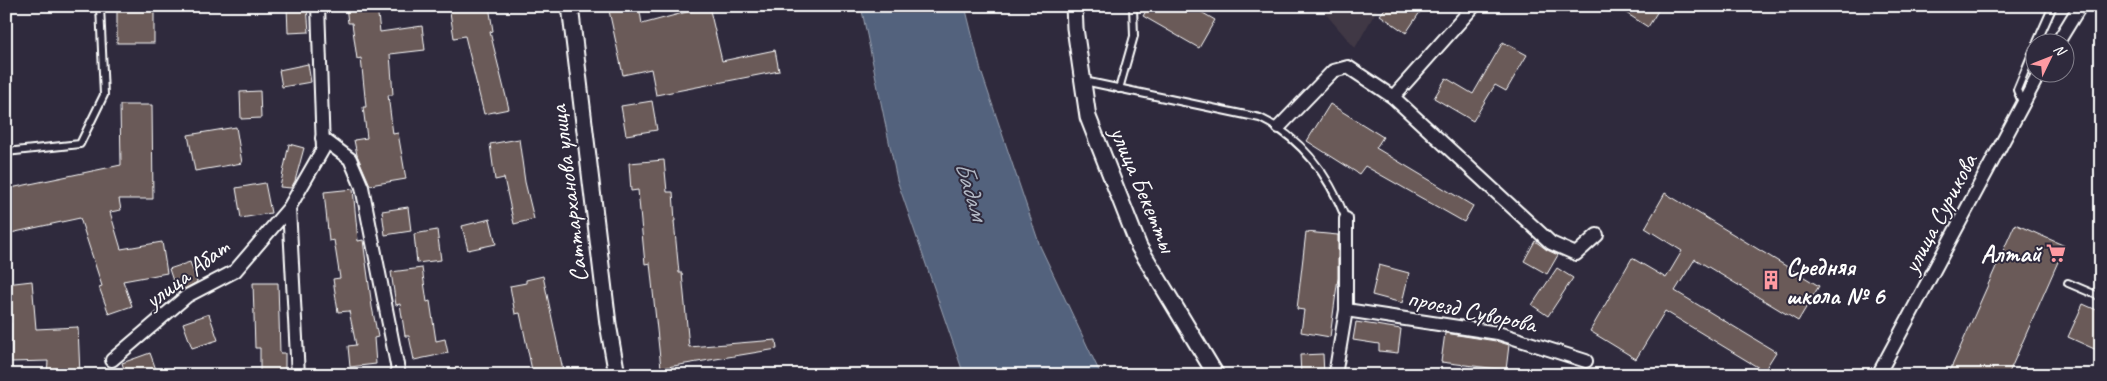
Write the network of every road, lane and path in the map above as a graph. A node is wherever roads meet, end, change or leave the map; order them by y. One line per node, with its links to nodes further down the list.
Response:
1 (100, 6): 19 (lane)
2 (318, 6): 18 (street, улица Абат)
3 (570, 6): 30 (street, Саттарханова улица)
4 (1074, 6): 12 (street, улица Бекетты)
5 (1133, 6): 14 (lane)
6 (1474, 6): 15 (street)
7 (2053, 6): 9 (lane)
8 (2080, 6): 10 (street)
9 (2041, 32)
10 (2064, 32)
11 (2024, 73): 16 (lane)
12 (1082, 81): 14 (lane); 31 (street, улица Бекетты)
13 (2035, 82): 16 (street, улица Сурикова)
14 (1119, 89): 17 (lane)
15 (1393, 97): 17 (street); 22 (street)
16 (2023, 104): 33 (street, улица Сурикова)
17 (1279, 127): 21 (lane)
18 (322, 138): 20 (street, улица Абат); 29 (street)
19 (6, 152)
20 (289, 208): 26 (street, улица Абат); 28 (street)
21 (1346, 218): 25 (street)
22 (1597, 236)
23 (2068, 282): 24 (lane)
24 (2101, 296)
25 (1346, 310): 27 (street, проезд Суворова); 32 (street)
26 (112, 360)
27 (1586, 362)
28 (298, 375)
29 (399, 375)
30 (617, 375)
31 (1216, 375)
32 (1335, 375)
33 (1878, 375)

